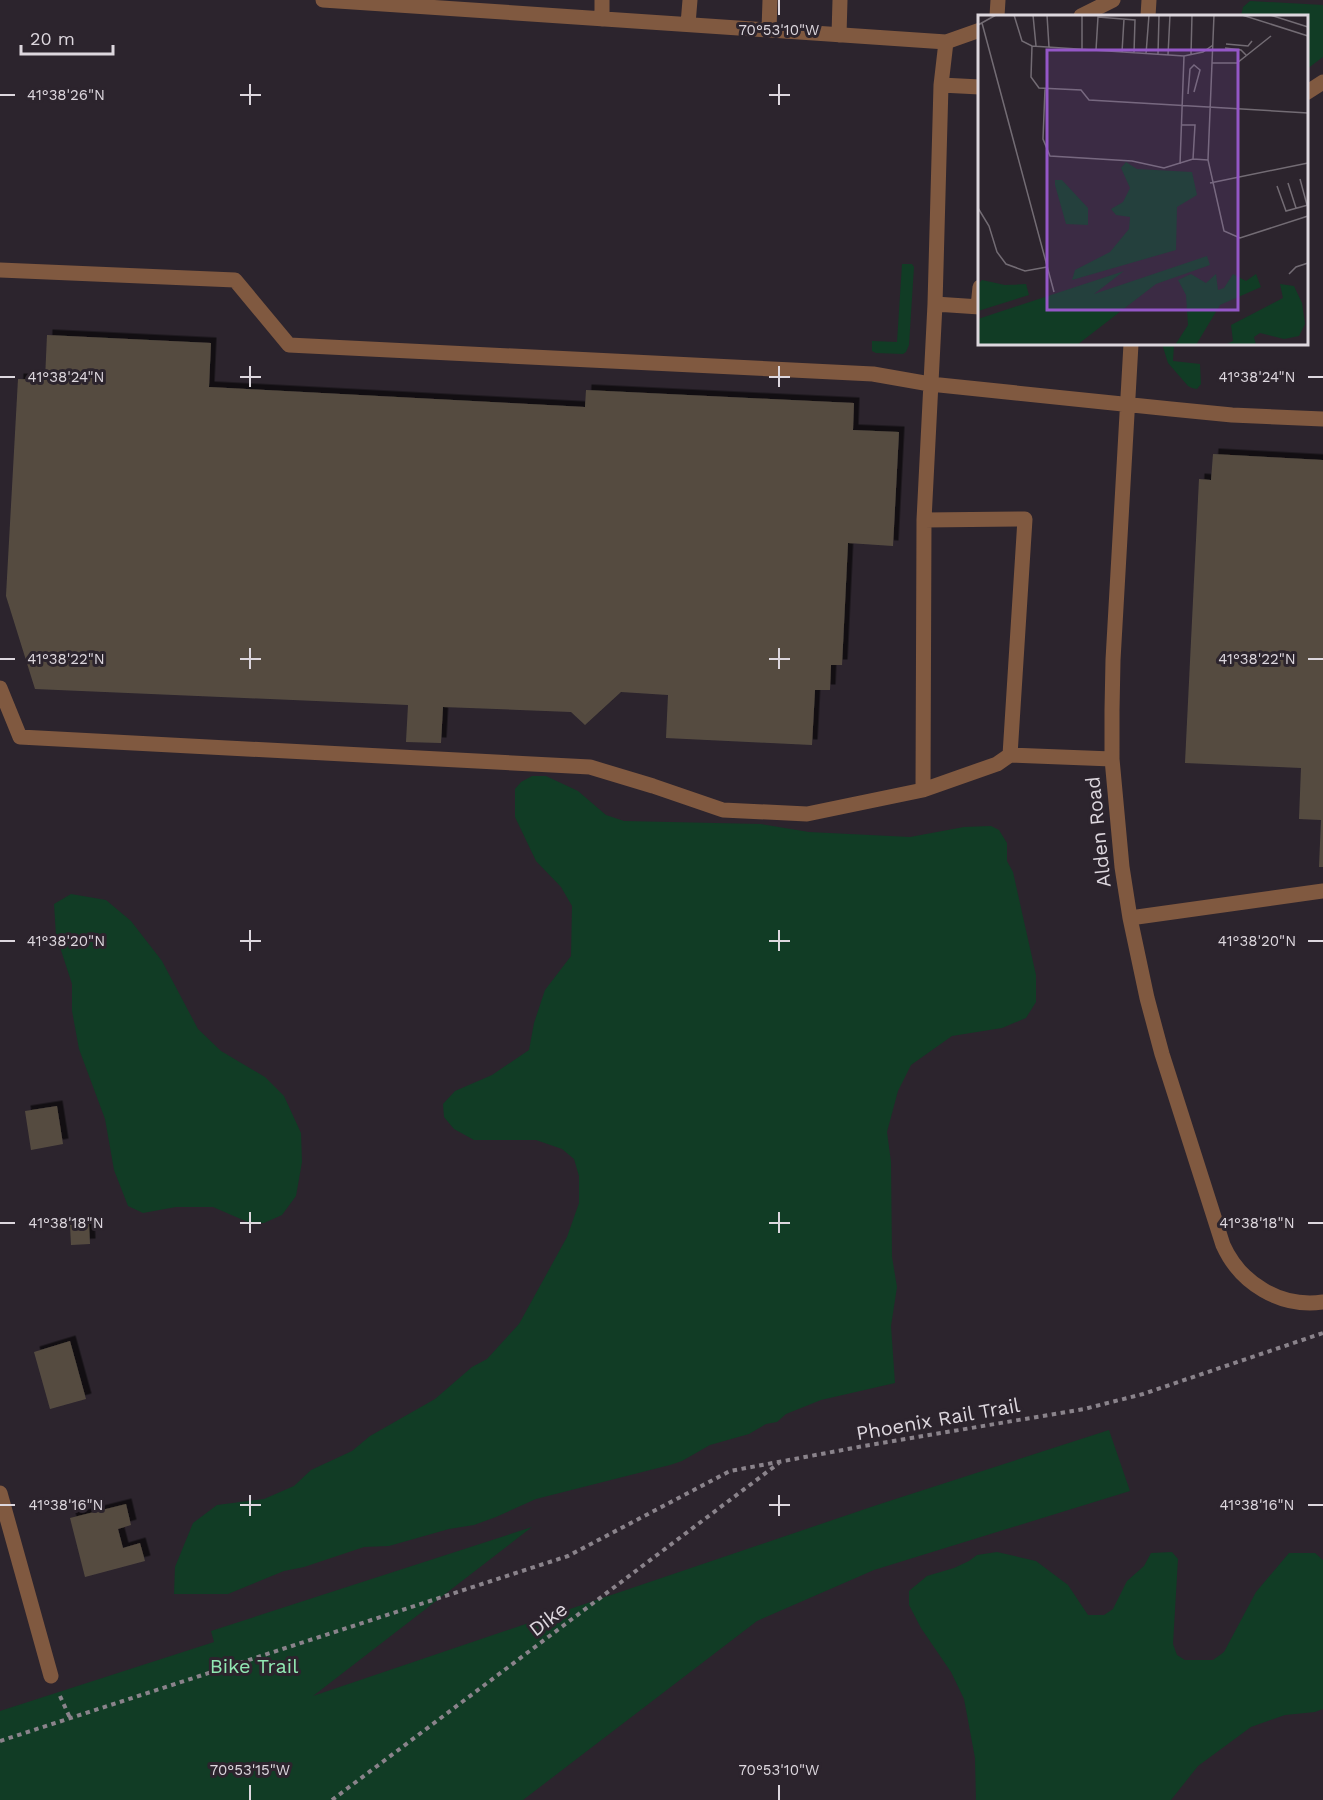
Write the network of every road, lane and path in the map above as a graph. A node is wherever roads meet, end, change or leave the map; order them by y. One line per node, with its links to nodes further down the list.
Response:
1 (323, 0): 9 (street)
2 (602, 0): 14 (street)
3 (690, 0): 15 (street)
4 (770, 0): 16 (street)
5 (840, 0): 18 (street)
6 (998, 0): 11 (street)
7 (1113, 0): 12 (street)
8 (1149, 0): 13 (street)
9 (340, 1): 10 (street)
10 (521, 7): 14 (street)
11 (997, 15)
12 (1083, 15)
13 (1148, 15)
14 (602, 19): 15 (street)
15 (688, 24): 16 (street)
16 (769, 30): 18 (street)
17 (978, 31): 19 (street)
18 (839, 35): 19 (street)
19 (946, 42): 21 (street)
20 (1323, 82): 23 (street)
21 (941, 85): 22 (street); 25 (street)
22 (978, 87)
23 (1308, 92)
24 (0, 270): 28 (street)
25 (935, 304): 26 (street); 28 (street)
26 (978, 307)
27 (1131, 345): 29 (street, Alden Road)
28 (930, 384): 29 (street); 31 (street)
29 (1128, 404): 30 (street); 34 (street, Alden Road)
30 (1323, 419)
31 (924, 520): 33 (street); 35 (street)
32 (0, 688): 35 (street)
33 (1010, 755): 34 (street); 35 (street)
34 (1112, 759): 37 (street, Alden Road)
35 (923, 790)
36 (1323, 891): 37 (street)
37 (1130, 918): 38 (street, Alden Road)
38 (1323, 1302)
39 (1323, 1333): 40 (path, Phoenix Rail Trail)
40 (782, 1461): 43 (path, Phoenix Rail Trail); 44 (path, Dike)
41 (1, 1498): 42 (street)
42 (51, 1676)
43 (0, 1741)
44 (332, 1800)

